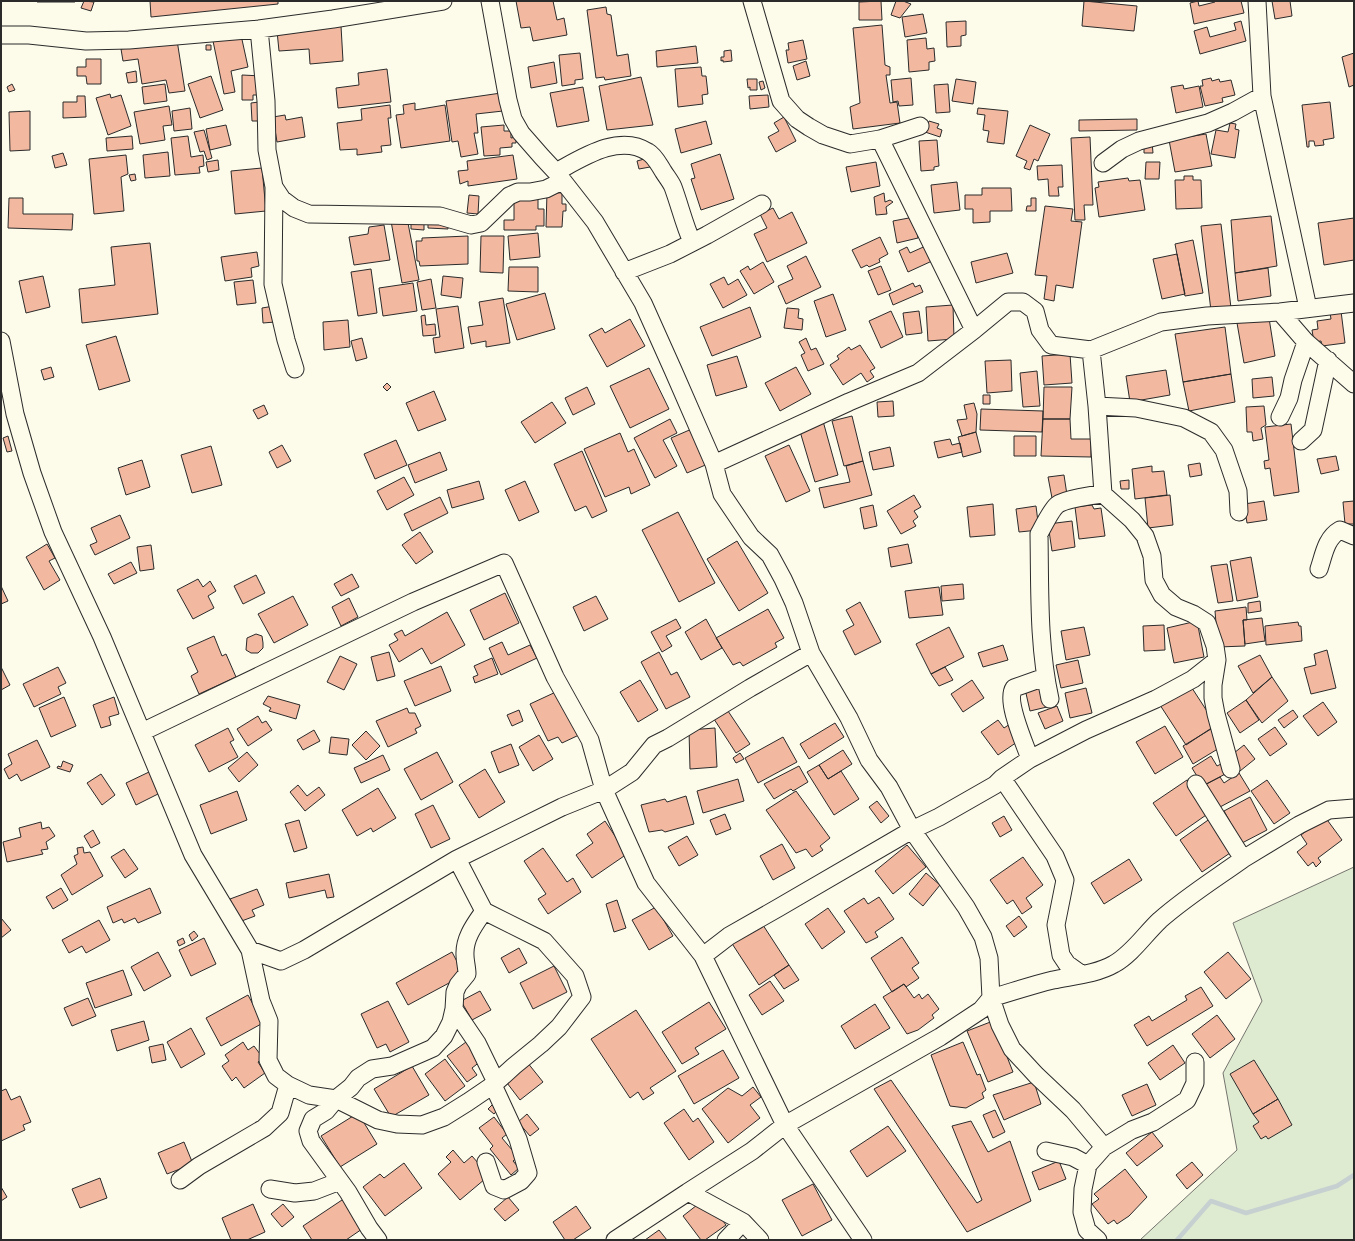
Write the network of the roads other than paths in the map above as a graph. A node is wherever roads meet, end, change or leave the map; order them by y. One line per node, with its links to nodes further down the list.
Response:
1 (443, 1): 5 (street)
2 (490, 1): 11 (street)
3 (752, 1): 9 (street)
4 (1257, 1): 7 (street)
5 (260, 29): 6 (street); 12 (street)
6 (1, 35)
7 (1262, 96): 10 (street); 17 (street)
8 (920, 126): 9 (street)
9 (880, 139): 19 (street)
10 (1103, 163)
11 (559, 176): 12 (street); 14 (street); 15 (street)
12 (274, 187): 24 (street)
13 (762, 204): 14 (street)
14 (692, 242): 15 (street)
15 (624, 272): 29 (street)
16 (1354, 303): 17 (street)
17 (1308, 308): 18 (street)
18 (1280, 312): 21 (street); 22 (street)
19 (974, 330): 22 (street); 29 (street)
20 (1, 341): 38 (street)
21 (1306, 342): 23 (street); 27 (street)
22 (1091, 350): 26 (street)
23 (1328, 360): 25 (street); 28 (street)
24 (295, 369)
25 (1354, 384)
26 (1097, 406): 30 (street); 31 (street)
27 (1280, 417)
28 (1301, 441)
29 (714, 464): 34 (street)
30 (1103, 494): 35 (street); 36 (street)
31 (1239, 512)
32 (1354, 536): 33 (street)
33 (1320, 569)
34 (811, 653): 43 (street); 45 (street)
35 (1217, 660): 39 (street); 40 (street)
36 (1045, 677): 37 (street); 39 (street)
37 (1050, 699)
38 (142, 732): 43 (street); 49 (street)
39 (1030, 759): 41 (street)
40 (1231, 769)
41 (1002, 778): 45 (street); 51 (street)
42 (1196, 784): 47 (street)
43 (604, 790): 46 (street); 50 (street)
44 (1354, 808): 47 (street)
45 (912, 830): 50 (street); 52 (street)
46 (457, 859): 48 (street); 49 (street)
47 (1243, 859): 51 (street)
48 (484, 911): 53 (street); 55 (street)
49 (250, 950): 56 (street)
50 (703, 956): 58 (street)
51 (1081, 974): 52 (street)
52 (991, 998): 58 (street); 59 (street)
53 (454, 1009): 55 (street); 57 (street)
54 (1195, 1062): 59 (street)
55 (494, 1083): 57 (street); 61 (street)
56 (288, 1085): 57 (street); 63 (street)
57 (336, 1099): 64 (street)
58 (785, 1125): 66 (street); 72 (street)
59 (1104, 1147): 62 (street)
60 (1046, 1151): 62 (street)
61 (486, 1162)
62 (1088, 1165): 73 (street)
63 (180, 1180)
64 (340, 1181): 65 (street); 68 (street)
65 (270, 1189)
66 (688, 1192): 67 (street); 69 (street)
67 (743, 1222): 70 (street); 71 (street)
68 (378, 1240)
69 (615, 1240)
70 (726, 1240)
71 (760, 1240)
72 (863, 1240)
73 (1098, 1240)

